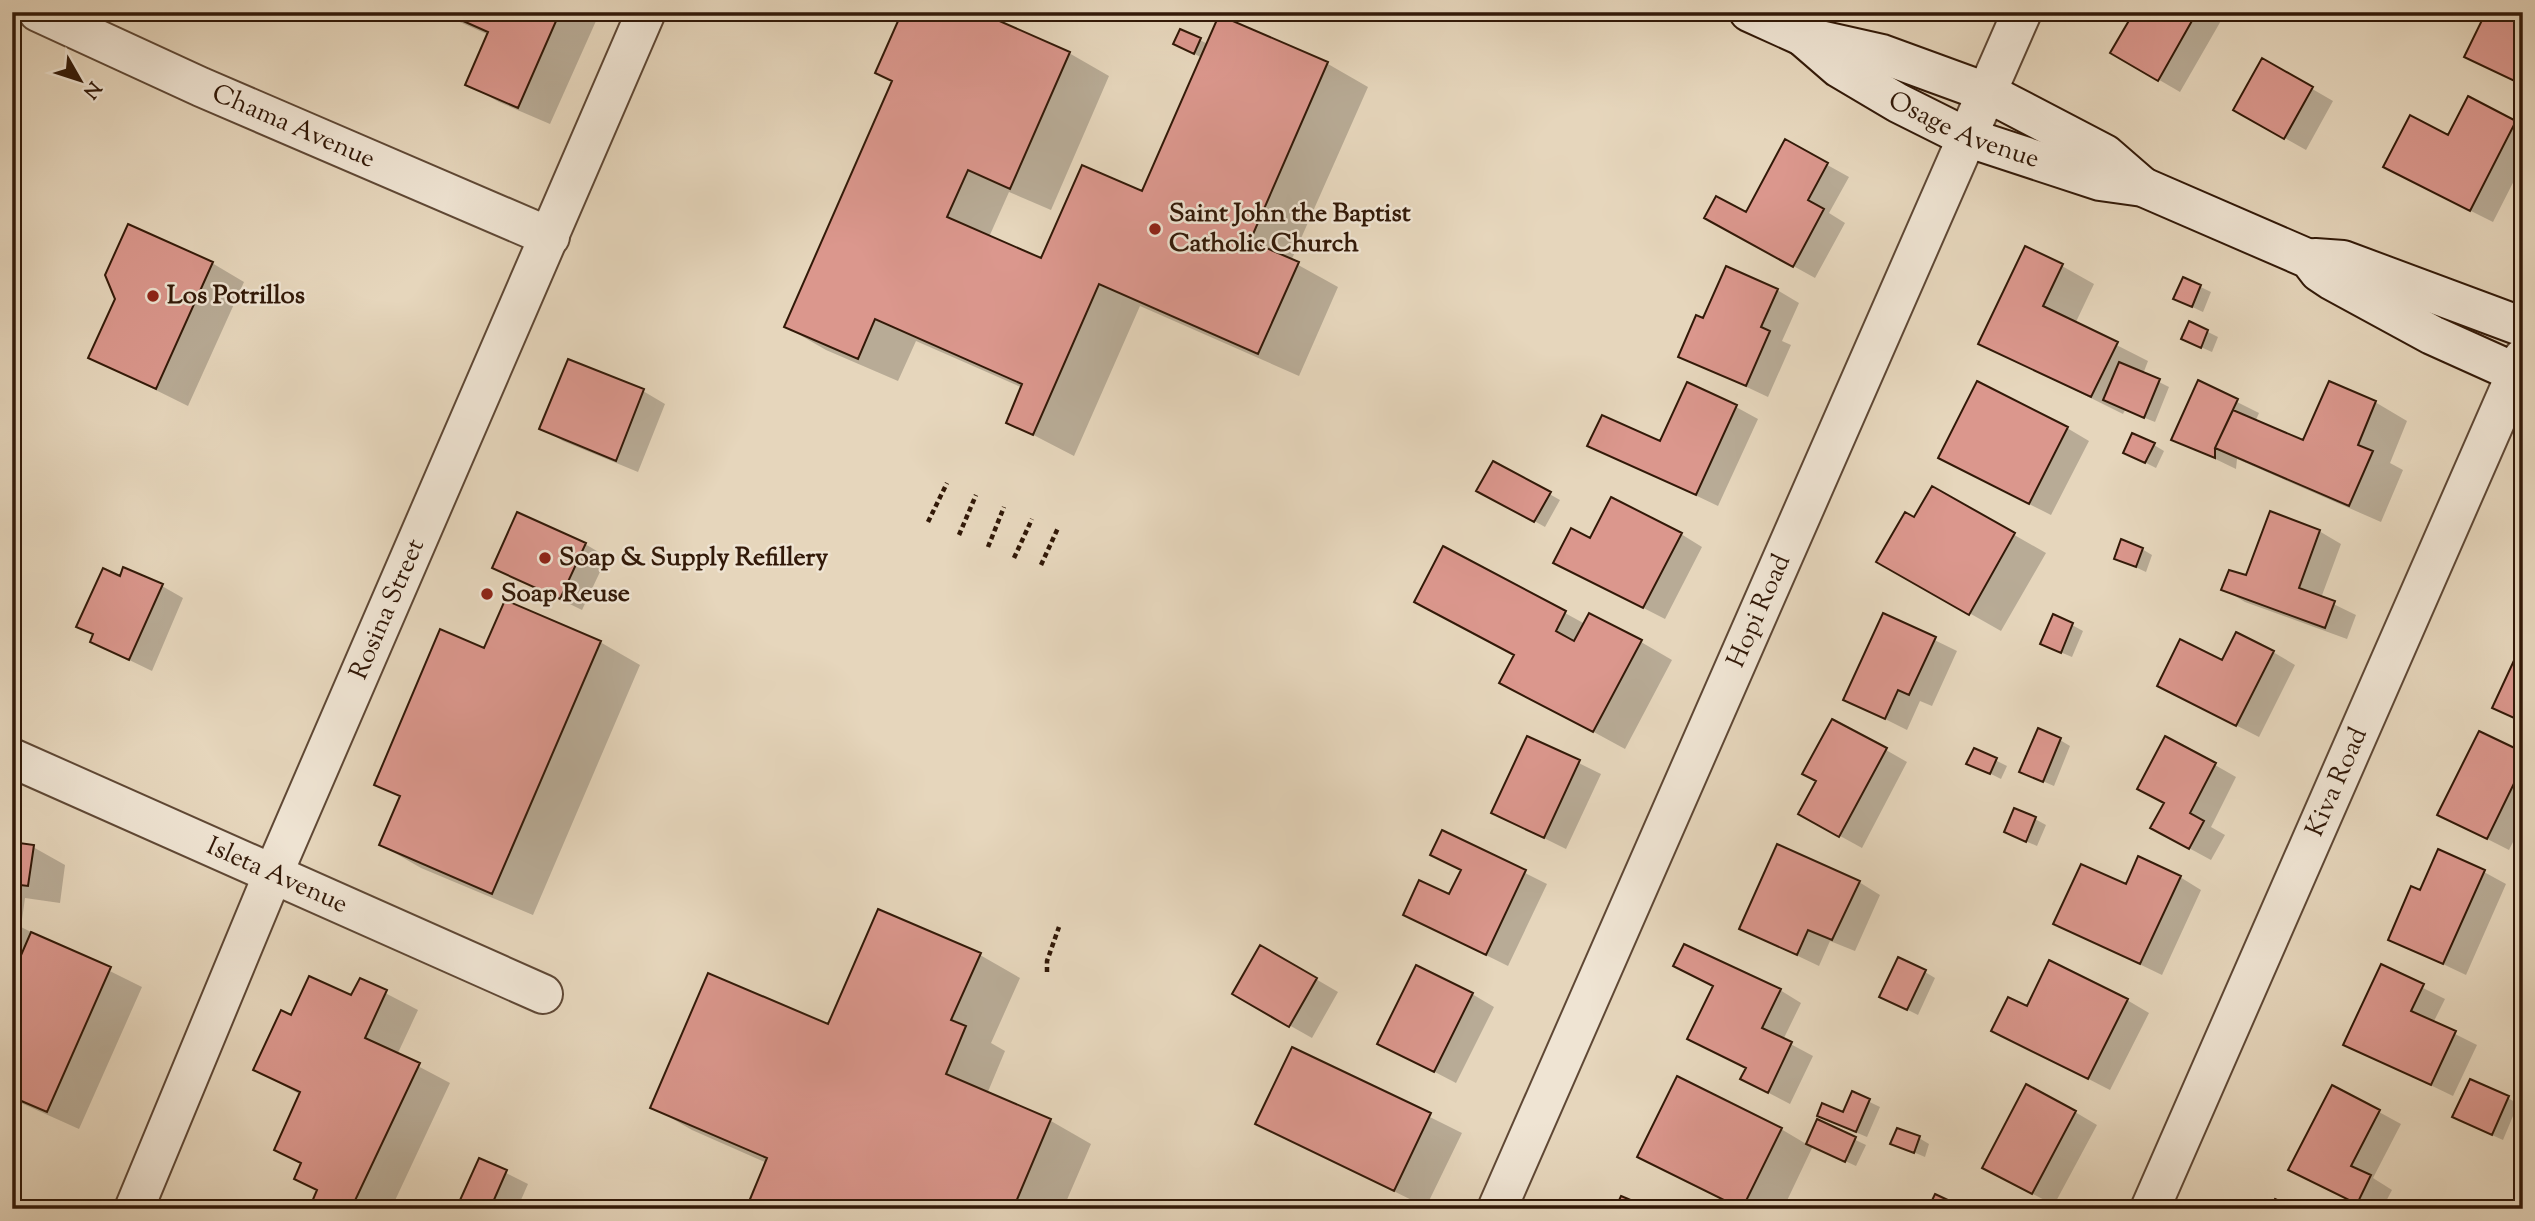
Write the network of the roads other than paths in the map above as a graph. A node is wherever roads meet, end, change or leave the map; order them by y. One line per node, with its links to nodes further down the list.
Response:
1 (38, 12): 9 (street, Chama Avenue)
2 (646, 12): 9 (street, Rosina Street)
3 (1749, 12): 5 (street, Osage Avenue)
4 (2022, 12): 6 (street, Hopi Road)
5 (1802, 36): 6 (street, Osage Avenue); 7 (street, Osage Avenue)
6 (1986, 92): 7 (street, Hopi Road); 8 (street, Osage Avenue)
7 (1966, 137): 8 (street, Osage Avenue); 17 (street, Hopi Road)
8 (2143, 187): 10 (street, Osage Avenue)
9 (550, 237): 14 (street, Rosina Street)
10 (2309, 259): 11 (street, Osage Avenue); 12 (street, Osage Avenue)
11 (2523, 327)
12 (2521, 369): 18 (street, Kiva Road)
13 (12, 758): 14 (street, Isleta Avenue)
14 (273, 874): 15 (street, Isleta Avenue); 16 (street, Rosina Street)
15 (543, 994)
16 (134, 1209)
17 (1497, 1209)
18 (2150, 1209)

